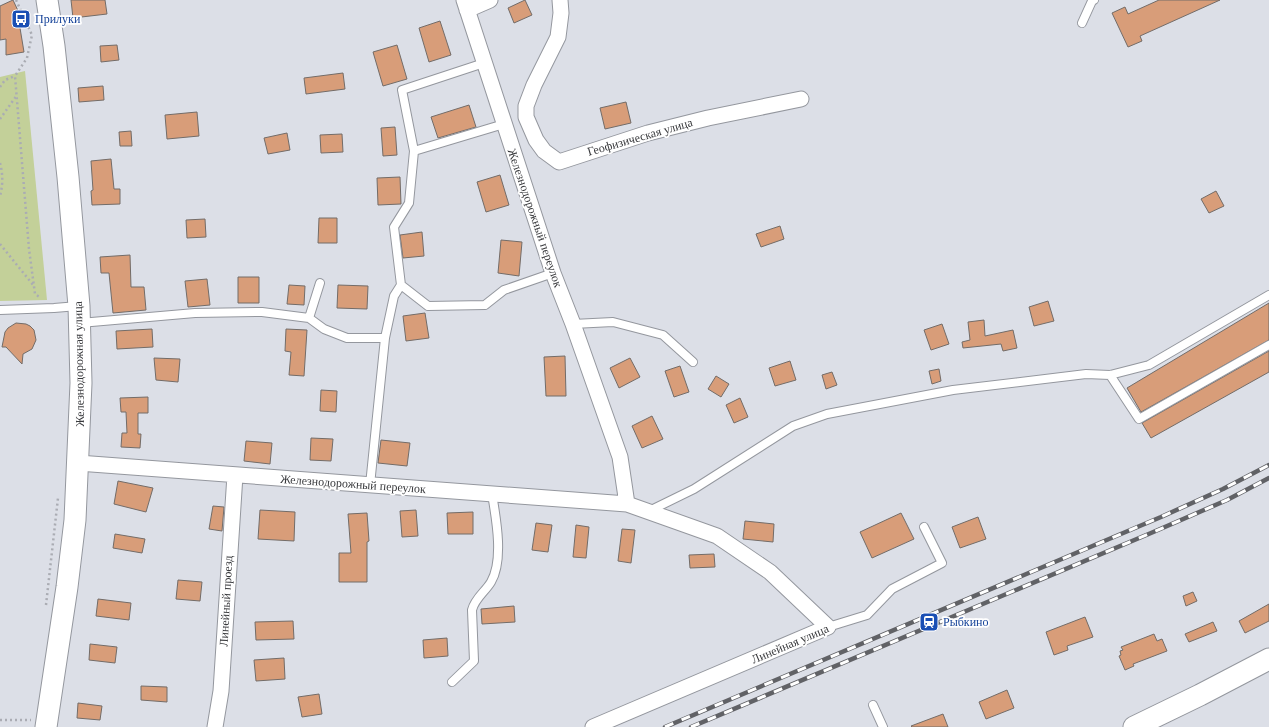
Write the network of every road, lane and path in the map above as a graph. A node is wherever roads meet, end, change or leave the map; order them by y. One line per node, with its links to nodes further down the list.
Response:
1 (16, 0): 9 (path)
2 (47, 0): 27 (street, Железнодорожная улица)
3 (490, 0): 6 (street)
4 (560, 0): 13 (street)
5 (1094, 0): 7 (lane)
6 (465, 5): 8 (street, Железнодорожный переулок)
7 (1082, 23)
8 (484, 63): 15 (street, Железнодорожный переулок); 16 (lane)
9 (15, 76): 10 (path); 11 (path)
10 (0, 87)
11 (17, 95): 14 (path); 23 (path)
12 (801, 98): 13 (street, Геофизическая улица)
13 (526, 117): 15 (street)
14 (0, 118)
15 (504, 124): 16 (lane); 20 (street, Железнодорожный переулок)
16 (414, 151): 22 (lane)
17 (0, 163): 18 (path)
18 (0, 196)
19 (0, 244): 23 (path)
20 (553, 273): 22 (lane); 29 (street, Железнодорожный переулок)
21 (320, 283): 28 (lane)
22 (401, 285): 30 (lane)
23 (34, 286): 24 (path)
24 (35, 294)
25 (1269, 295): 33 (lane)
26 (0, 310): 27 (lane)
27 (80, 314): 28 (lane); 34 (street, Железнодорожная улица)
28 (309, 318): 30 (lane)
29 (573, 324): 32 (lane); 39 (street, Железнодорожный переулок)
30 (384, 338): 36 (lane)
31 (1269, 345): 33 (lane)
32 (693, 362)
33 (1110, 375): 40 (lane)
34 (78, 463): 35 (street, Железнодорожный переулок); 49 (street, Железнодорожная улица)
35 (235, 475): 36 (street, Железнодорожный переулок); 50 (street, Линейный проезд)
36 (370, 485): 37 (street, Железнодорожный переулок)
37 (492, 494): 39 (street, Железнодорожный переулок); 45 (lane)
38 (58, 496): 42 (path)
39 (627, 504): 40 (street, Железнодорожный переулок)
40 (649, 512): 43 (street, Железнодорожный переулок)
41 (924, 528): 43 (lane, Линейная улица)
42 (46, 611)
43 (828, 627): 51 (street, Линейная улица)
44 (1264, 661): 53 (street)
45 (452, 682)
46 (873, 705): 52 (lane)
47 (0, 720): 48 (path)
48 (32, 727)
49 (46, 727)
50 (215, 727)
51 (593, 727)
52 (883, 727)
53 (1134, 727)

